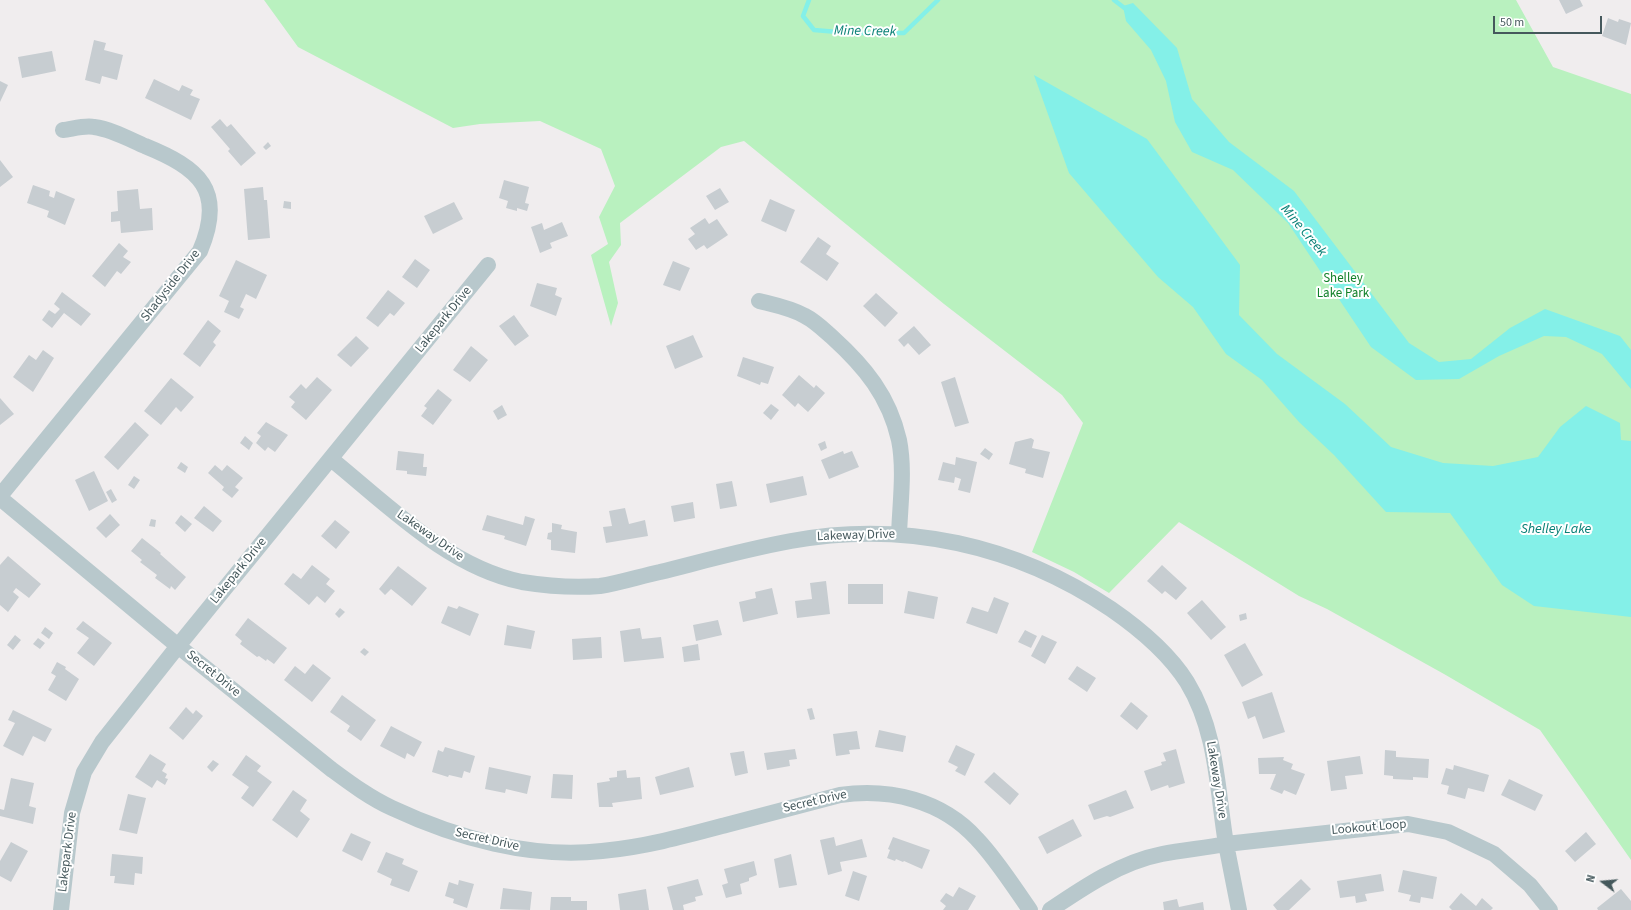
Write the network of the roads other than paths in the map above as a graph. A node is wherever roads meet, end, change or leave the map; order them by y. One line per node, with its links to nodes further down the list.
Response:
1 (63, 130): 5 (street, Shadyside Drive)
2 (488, 265): 4 (street, Lakepark Drive)
3 (759, 301): 6 (street)
4 (331, 459): 6 (street, Lakeway Drive); 7 (street, Lakepark Drive)
5 (0, 497): 7 (street, Secret Drive)
6 (899, 535): 8 (street, Lakeway Drive)
7 (178, 646): 9 (street, Lakepark Drive); 10 (street, Secret Drive)
8 (1226, 844): 11 (street, Lookout Loop); 12 (street); 13 (street, Lookout Loop)
9 (61, 910)
10 (1030, 910)
11 (1050, 910)
12 (1239, 910)
13 (1550, 910)

